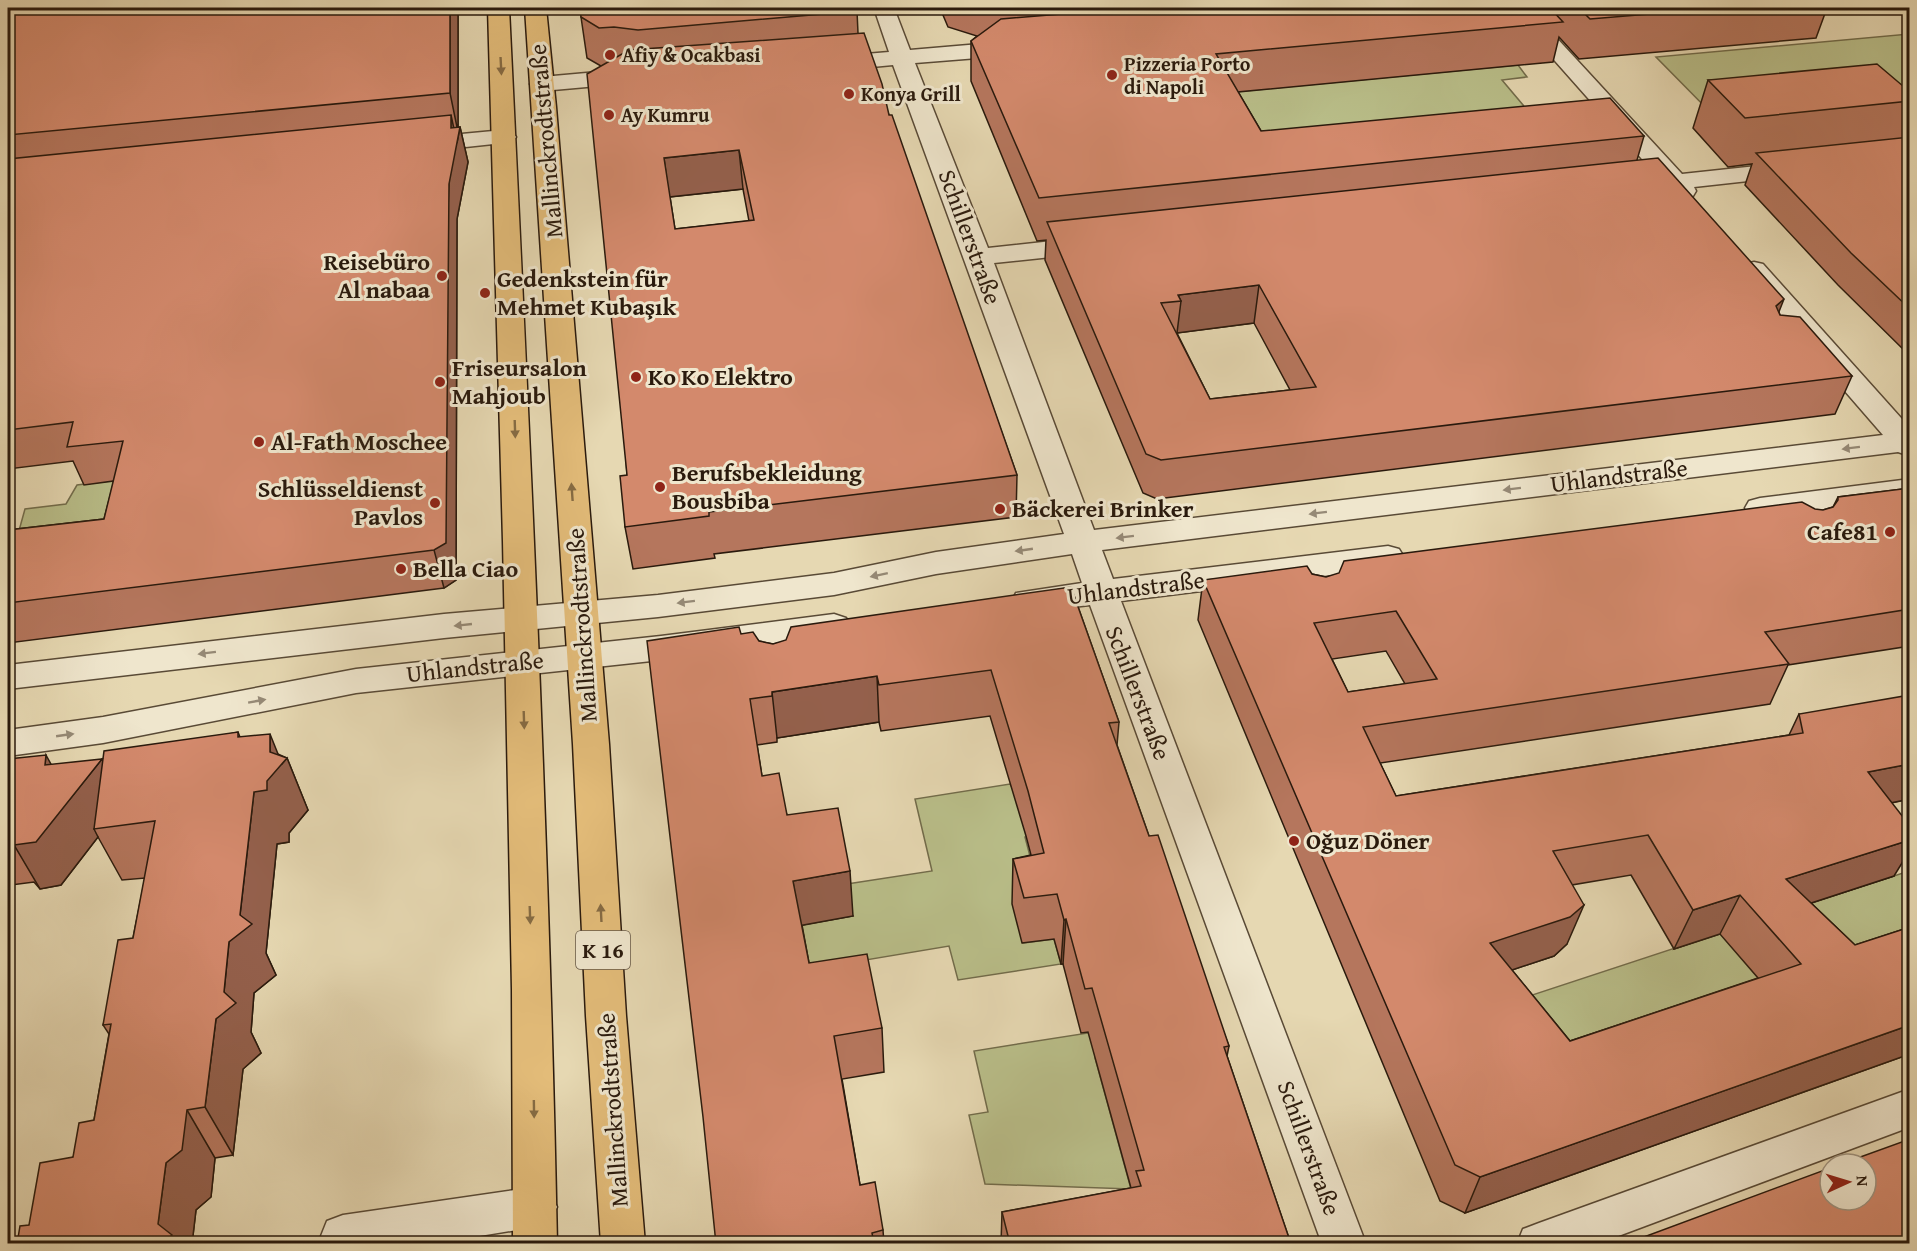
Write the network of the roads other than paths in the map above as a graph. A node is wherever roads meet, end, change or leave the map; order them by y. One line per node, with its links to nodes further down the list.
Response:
1 (498, 8): 10 (main road, Mallinckrodtstraße, one-way to 10)
2 (535, 8): 9 (main road, Mallinckrodtstraße / K 16)
3 (884, 8): 6 (street, Schillerstraße)
4 (1518, 8): 13 (street)
5 (1040, 46): 6 (street)
6 (901, 58): 7 (street); 18 (street, Schillerstraße)
7 (806, 66)
8 (654, 79): 9 (street)
9 (542, 84): 30 (main road, Mallinckrodtstraße / K 16, one-way to 9)
10 (504, 137): 11 (street); 31 (main road, Mallinckrodtstraße, one-way to 31)
11 (402, 147)
12 (1819, 167): 13 (street)
13 (1676, 182): 14 (street); 15 (street)
14 (1617, 188)
15 (1699, 208)
16 (1108, 243): 18 (street)
17 (1738, 252): 19 (street)
18 (977, 257): 26 (street, Schillerstraße)
19 (1816, 341): 20 (street); 21 (street)
20 (1786, 344)
21 (1908, 443): 26 (street, Uhlandstraße, one-way to 26)
22 (1910, 489): 23 (street)
23 (1776, 506): 24 (street); 25 (street)
24 (1730, 512)
25 (1796, 531)
26 (1082, 542): 28 (street, Schillerstraße); 30 (street, Uhlandstraße, one-way to 30)
27 (1416, 553): 28 (street, Uhlandstraße)
28 (1100, 592): 29 (street, Uhlandstraße); 41 (street, Schillerstraße)
29 (994, 605)
30 (582, 613): 31 (street, Uhlandstraße); 33 (main road, Mallinckrodtstraße / K 16)
31 (521, 619): 34 (main road, Mallinckrodtstraße); 35 (street, Uhlandstraße, one-way to 35)
32 (865, 622): 33 (street, Uhlandstraße)
33 (585, 656): 34 (street, Uhlandstraße); 40 (main road, Mallinckrodtstraße / K 16, one-way to 33)
34 (523, 661): 36 (street, Uhlandstraße, one-way to 34); 38 (main road, Mallinckrodtstraße, one-way to 38)
35 (8, 677)
36 (8, 743)
37 (1910, 1108): 42 (street)
38 (535, 1225): 39 (street)
39 (343, 1236)
40 (623, 1244)
41 (1344, 1244)
42 (1539, 1244)

